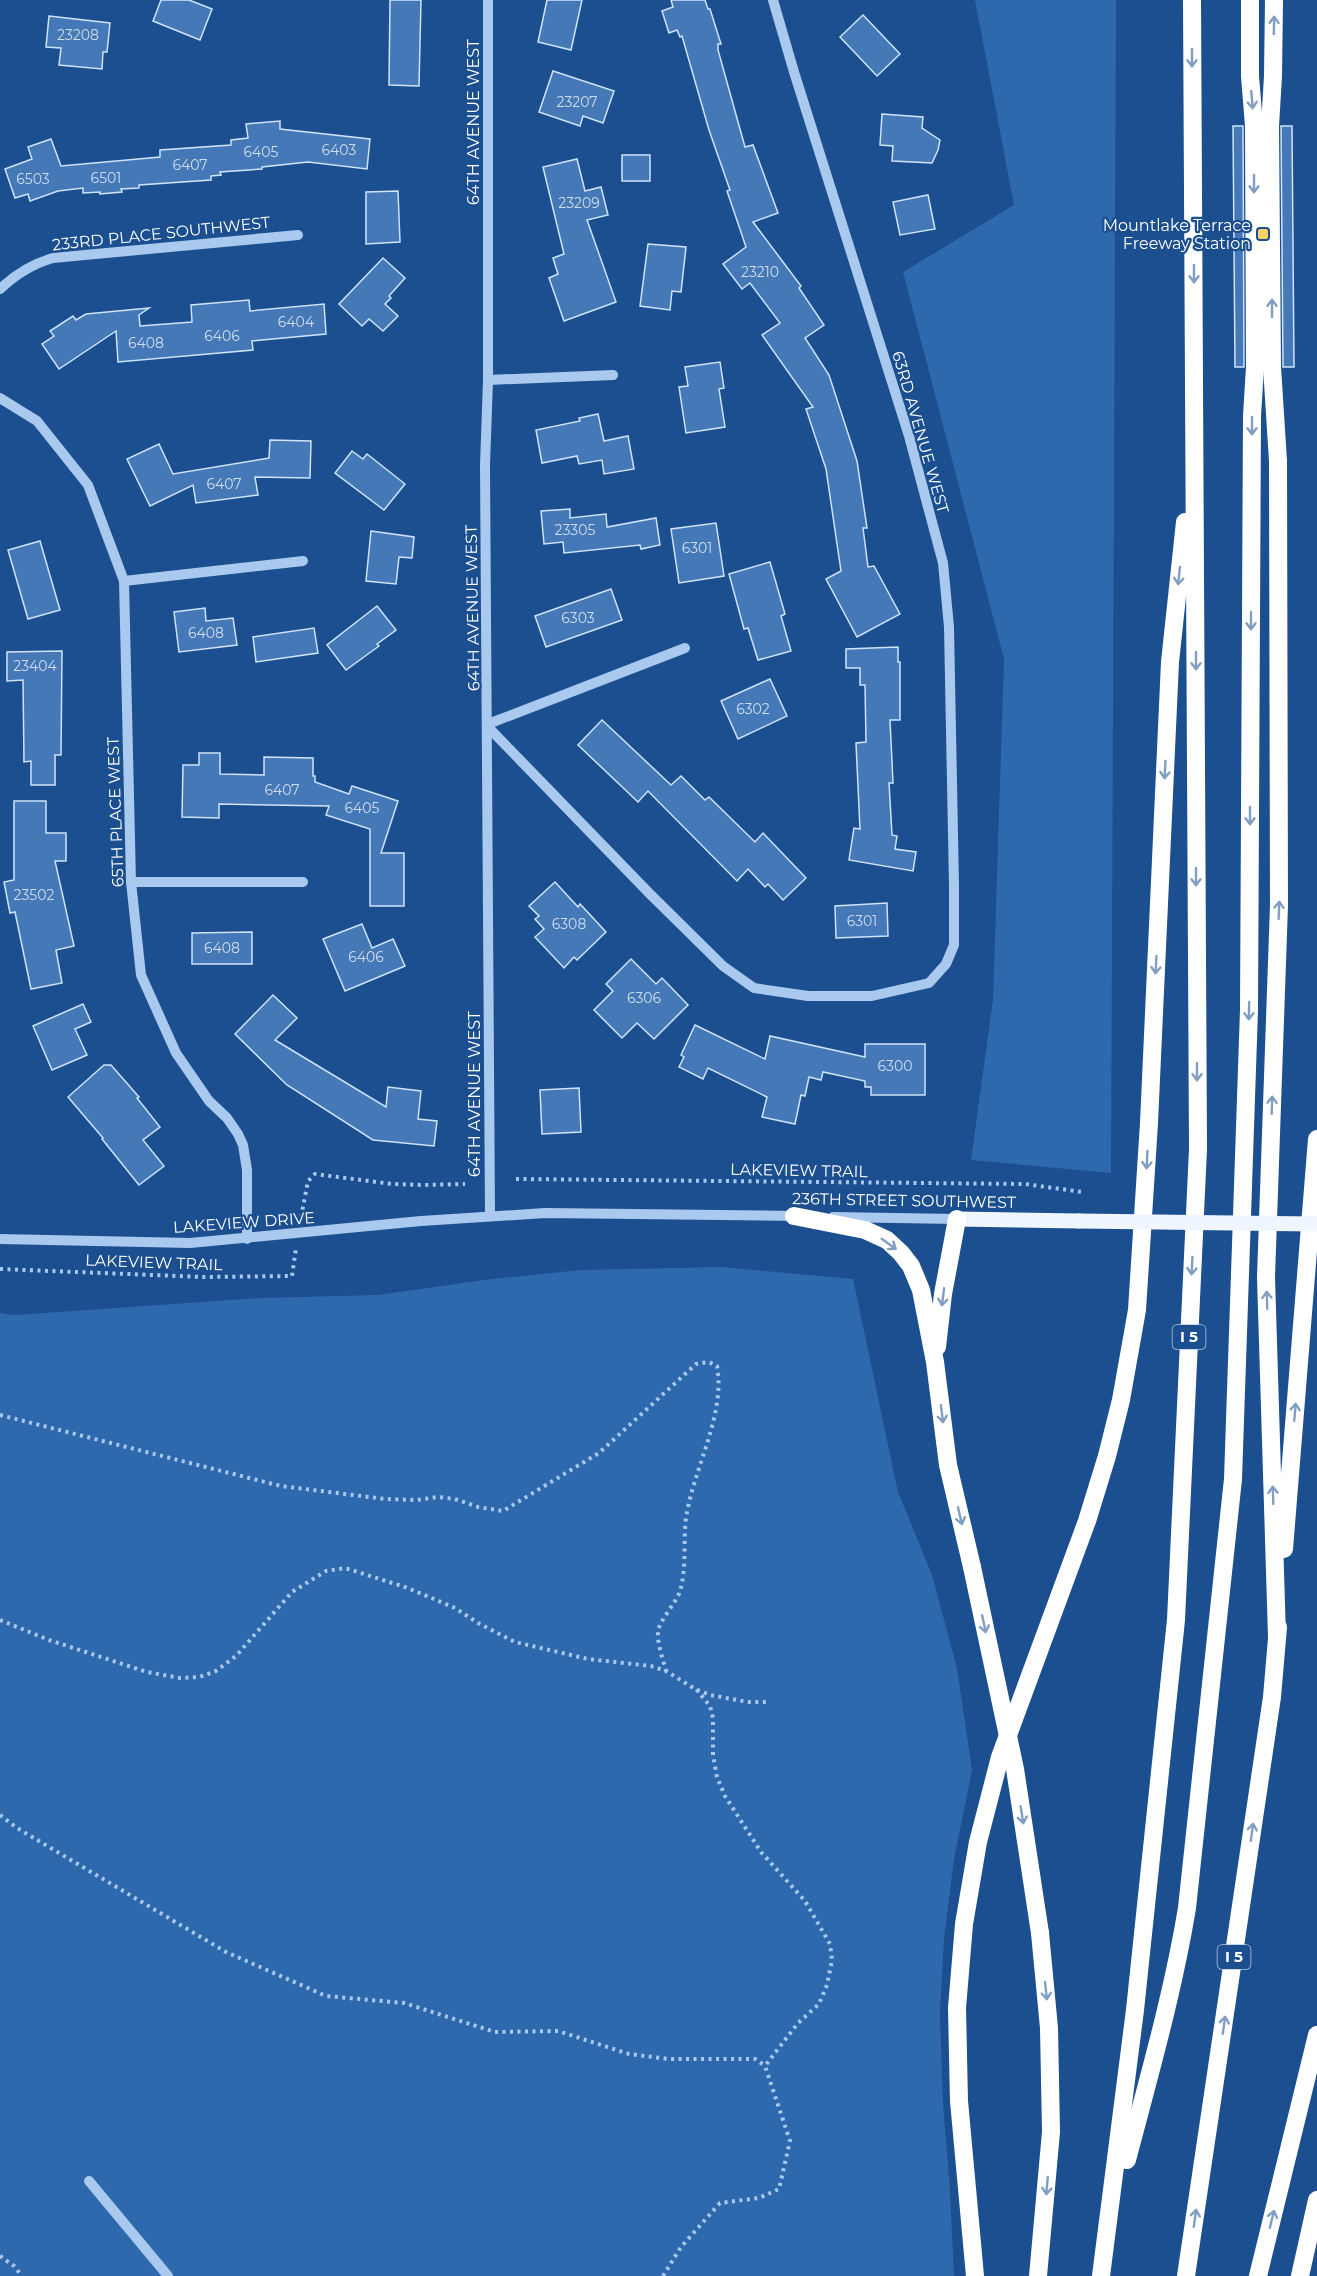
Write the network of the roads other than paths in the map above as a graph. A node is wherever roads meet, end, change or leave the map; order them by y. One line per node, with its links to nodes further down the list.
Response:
1 (488, 0): 9 (street, 64TH AVENUE WEST)
2 (773, 0): 15 (street, 63RD AVENUE WEST)
3 (1192, 0): 11 (highway, I 5, one-way to 11)
4 (1250, 0): 30 (highway, one-way to 30)
5 (1274, 0): 26 (highway, one-way to 5)
6 (298, 235): 7 (street, 233RD PLACE SOUTHWEST)
7 (0, 289)
8 (613, 375): 9 (street)
9 (488, 380): 15 (street, 64TH AVENUE WEST)
10 (0, 398): 13 (street, 65TH PLACE WEST)
11 (1195, 434): 30 (highway, I 5, one-way to 30); 32 (highway, one-way to 32)
12 (303, 561): 13 (street)
13 (124, 580): 16 (street, 65TH PLACE WEST)
14 (685, 648): 15 (street)
15 (488, 725): 19 (street, 64TH AVENUE WEST)
16 (131, 882): 17 (street); 24 (street, 65TH PLACE WEST)
17 (303, 882)
18 (1317, 1139): 26 (highway, I 5, one-way to 18)
19 (490, 1216): 20 (street, 236TH STREET SOUTHWEST); 24 (street, LAKEVIEW DRIVE)
20 (794, 1216): 21 (street, 236TH STREET SOUTHWEST); 25 (highway, one-way to 25)
21 (957, 1219): 22 (main road, 236TH STREET SOUTHWEST, bridge); 25 (highway, one-way to 25)
22 (1317, 1224)
23 (0, 1239): 24 (street, LAKEVIEW DRIVE)
24 (247, 1239)
25 (935, 1362): 33 (highway, one-way to 33, bridge)
26 (1277, 1637): 35 (highway, I 5, one-way to 26)
27 (1317, 2035): 36 (highway, one-way to 27)
28 (89, 2181): 31 (street)
29 (1317, 2200): 37 (highway)
30 (1107, 2236): 34 (highway, I 5)
31 (168, 2276)
32 (975, 2276)
33 (1038, 2276)
34 (1101, 2276)
35 (1186, 2276)
36 (1258, 2276)
37 (1300, 2276)

